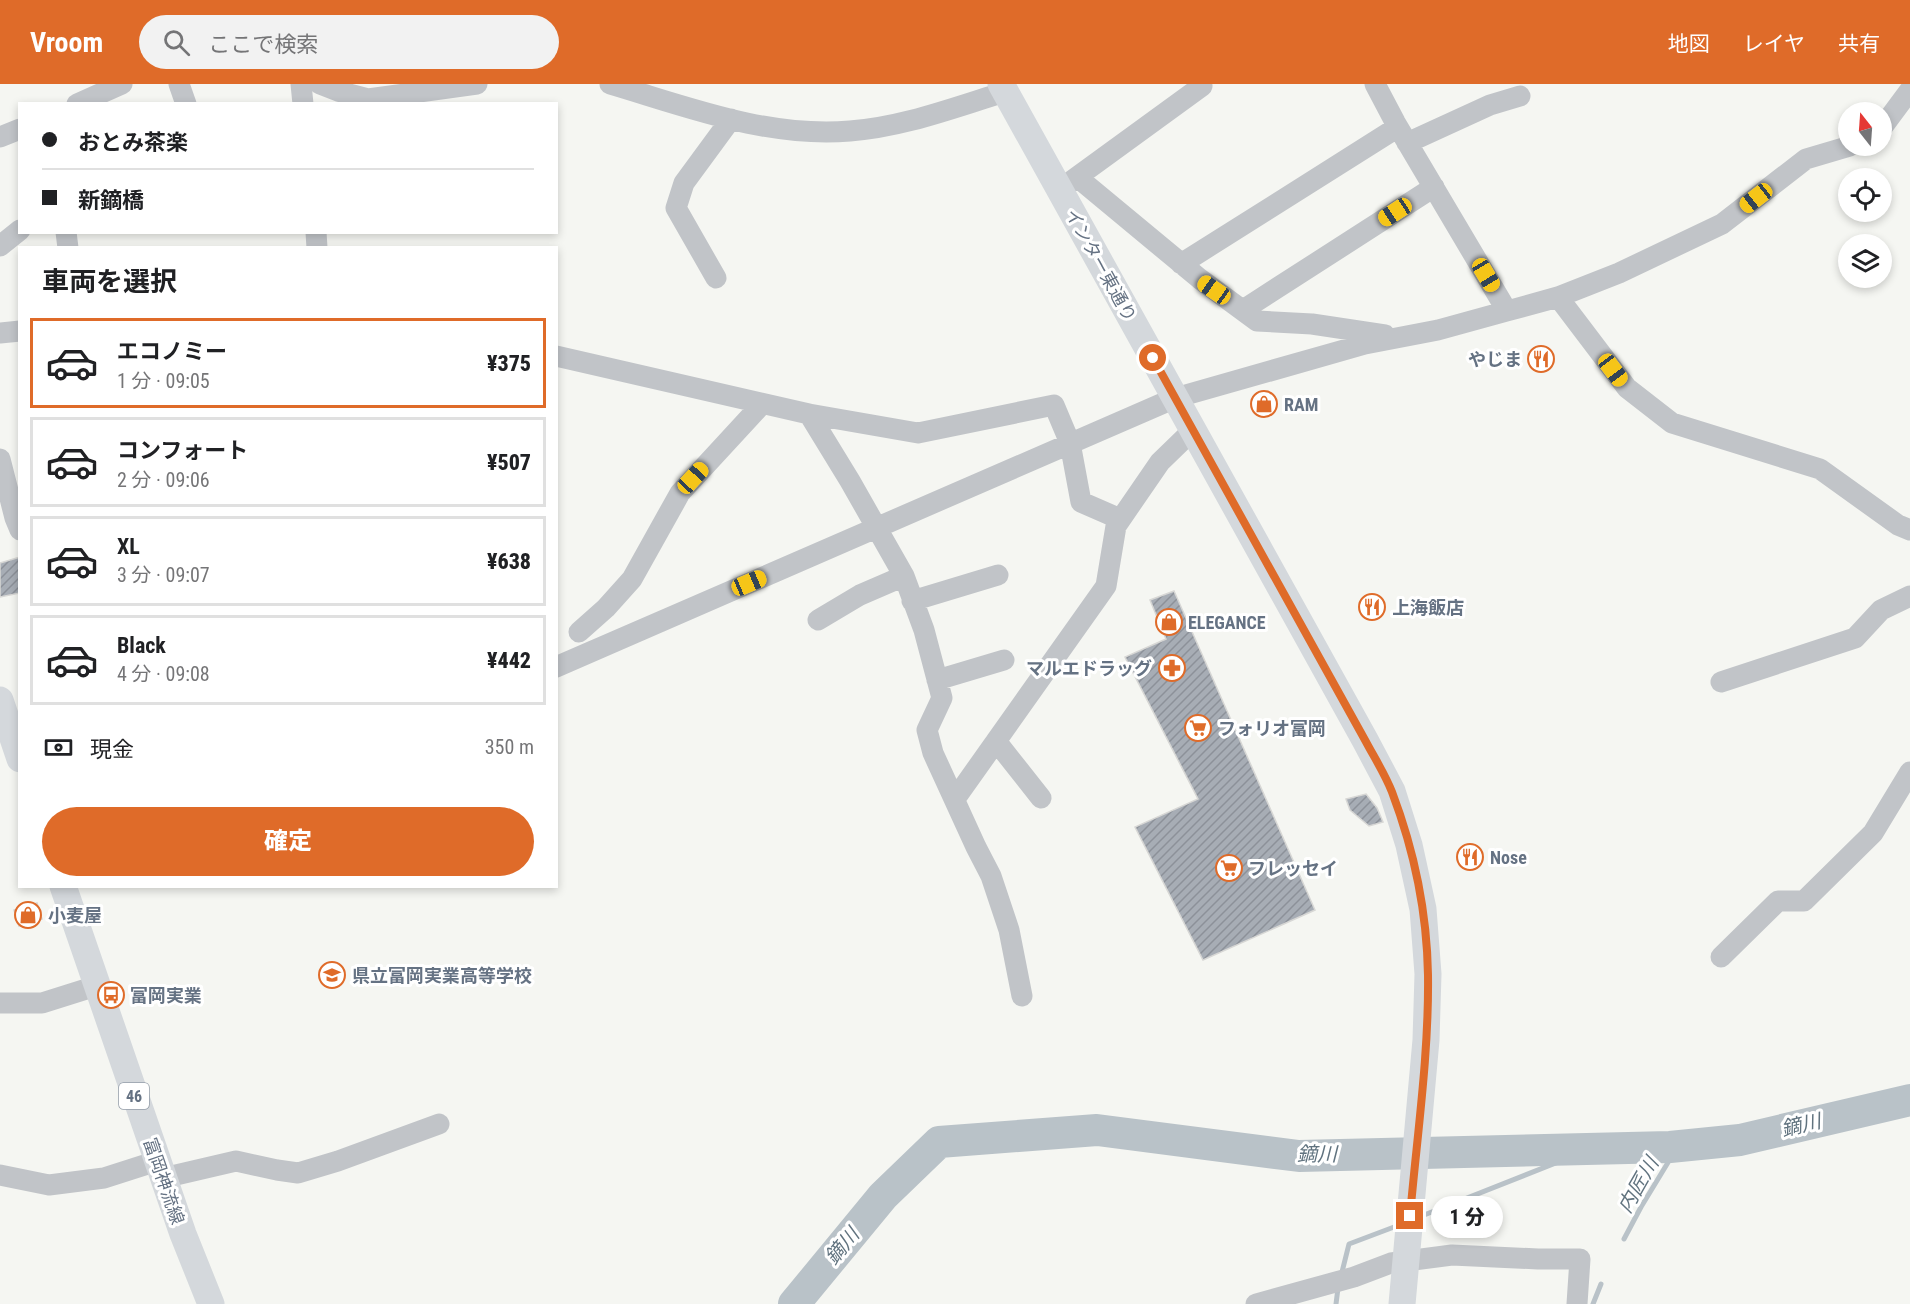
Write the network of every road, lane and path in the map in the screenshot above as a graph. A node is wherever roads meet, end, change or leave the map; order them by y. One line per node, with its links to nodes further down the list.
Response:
1 (122, 84): 13 (street)
2 (179, 84): 14 (street)
3 (302, 84): 15 (street)
4 (320, 84): 12 (street)
5 (477, 84): 12 (street)
6 (610, 84): 17 (street)
7 (1375, 84): 19 (street)
8 (1203, 85): 22 (street)
9 (1003, 88): 17 (street); 22 (main road, インター東通り)
10 (1910, 90): 16 (street)
11 (1520, 96): 19 (street)
12 (369, 101)
13 (82, 102)
14 (185, 102)
15 (303, 102)
16 (1892, 114)
17 (730, 119): 27 (street)
18 (18, 130): 20 (street)
19 (1403, 135): 23 (street); 26 (street)
20 (0, 137)
21 (1838, 150): 28 (street)
22 (1065, 178): 26 (street); 35 (main road, インター東通り)
23 (1434, 187): 29 (street); 30 (street)
24 (18, 232): 25 (street)
25 (0, 246)
26 (1181, 264): 29 (street)
27 (716, 278)
28 (1558, 297): 30 (street); 44 (street)
29 (1243, 310): 33 (street)
30 (1507, 311): 33 (street)
31 (18, 331): 32 (street)
32 (0, 333)
33 (1401, 338): 35 (street)
34 (558, 356): 36 (street)
35 (1175, 398): 38 (main road, インター東通り); 39 (street)
36 (762, 404): 37 (street); 50 (street)
37 (809, 414): 39 (street); 43 (street)
38 (1193, 430): 41 (street); 71 (main road, インター東通り)
39 (1070, 443): 41 (street); 43 (street)
40 (0, 459): 42 (street)
41 (1120, 519): 56 (street)
42 (18, 522)
43 (877, 528): 46 (street); 52 (street)
44 (1910, 530)
45 (998, 575): 48 (street)
46 (904, 576): 48 (street); 49 (street)
47 (1910, 596): 54 (street)
48 (912, 601): 53 (street)
49 (819, 620)
50 (579, 632)
51 (1004, 660): 53 (street)
52 (558, 666)
53 (937, 680): 60 (street)
54 (1721, 682)
55 (0, 700): 57 (main road)
56 (996, 741): 59 (street); 60 (street)
57 (18, 753)
58 (1910, 772): 62 (street)
59 (1041, 798)
60 (954, 799): 64 (street)
61 (64, 888): 63 (main road, 富岡神流線 / 46)
62 (1721, 957)
63 (96, 986): 65 (street); 67 (main road, 富岡神流線 / 46)
64 (1022, 996)
65 (0, 1003)
66 (439, 1124): 67 (street)
67 (160, 1170): 68 (street); 69 (main road, 富岡神流線 / 46)
68 (0, 1175)
69 (211, 1304)
70 (1256, 1304): 72 (street)
71 (1402, 1304)
72 (1577, 1304)

